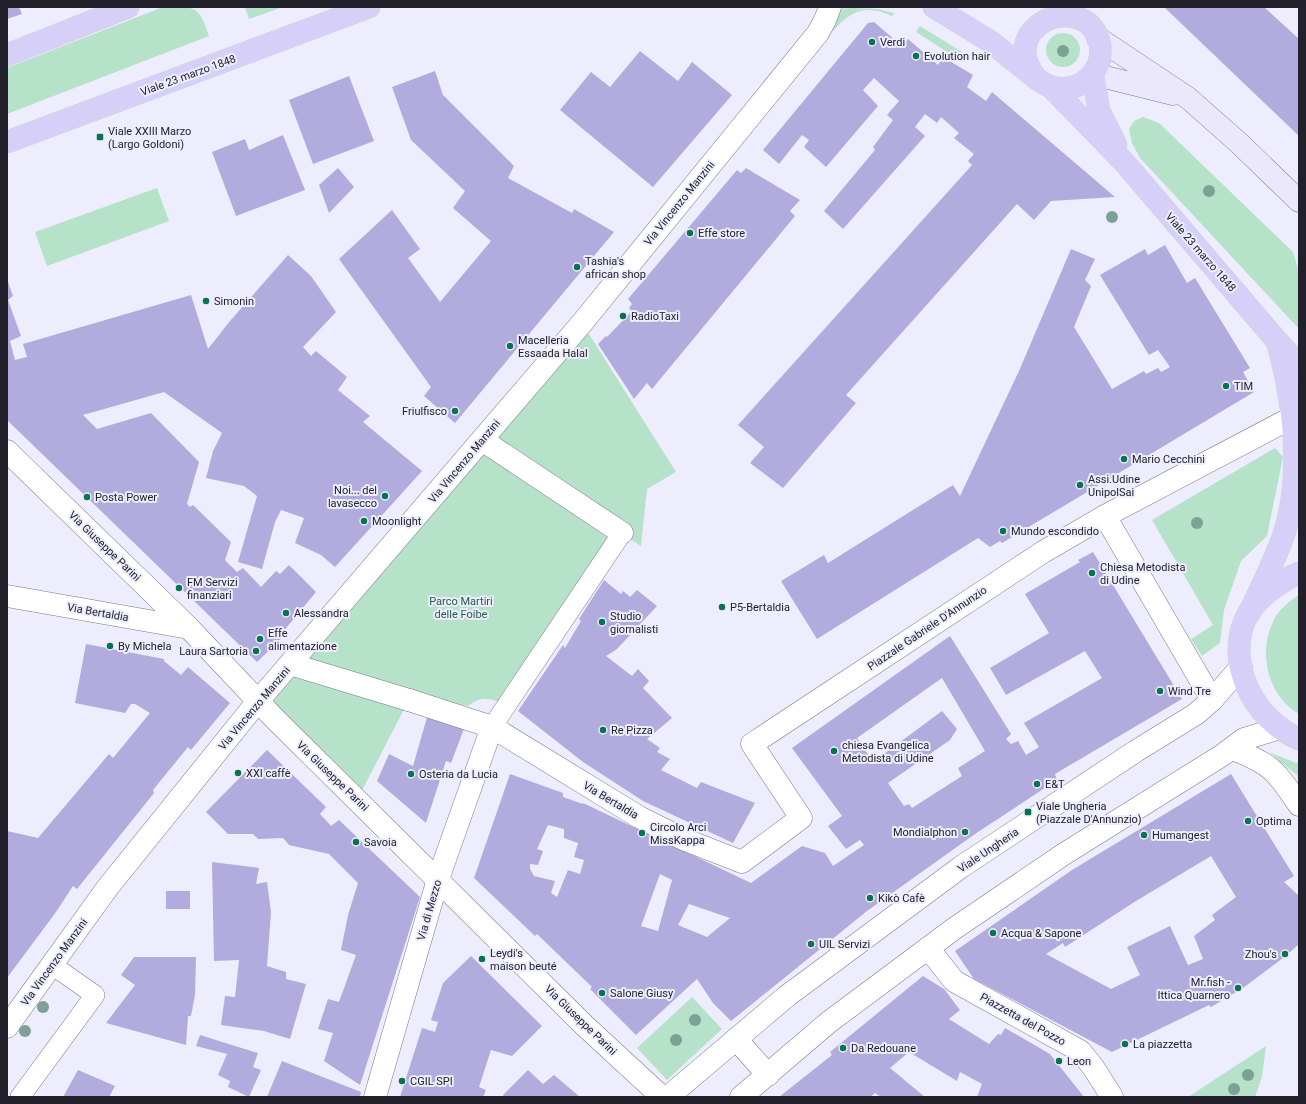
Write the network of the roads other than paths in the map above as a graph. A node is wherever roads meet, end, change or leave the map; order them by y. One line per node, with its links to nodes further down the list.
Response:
1 (128, 7): 7 (main road)
2 (369, 7): 11 (main road, Viale 23 marzo 1848)
3 (830, 7): 17 (street, Via Vincenzo Manzini)
4 (934, 7): 9 (main road, Viale 23 marzo 1848)
5 (1064, 10): 6 (main road, Viale 23 marzo 1848); 9 (main road, Viale 23 marzo 1848)
6 (1098, 38): 8 (main road, Viale 23 marzo 1848); 10 (main road, Viale 23 marzo 1848)
7 (7, 55)
8 (1093, 74): 9 (main road); 10 (main road, Viale 23 marzo 1848); 12 (main road, Viale 23 marzo 1848)
9 (1044, 83): 12 (main road, Viale 23 marzo 1848)
10 (1188, 98): 13 (main road, Viale 23 marzo 1848)
11 (7, 142)
12 (1124, 162): 14 (main road, Viale 23 marzo 1848)
13 (1299, 201)
14 (1277, 341): 15 (main road, Viale 23 marzo 1848); 16 (main road, Viale 23 marzo 1848)
15 (1299, 364)
16 (1293, 417): 19 (street, Piazzale Gabriele D'Annunzio); 23 (main road, Viale 23 marzo 1848)
17 (482, 440): 20 (street); 25 (street, Via Vincenzo Manzini)
18 (7, 451): 24 (street, Via Giuseppe Parini)
19 (1105, 516): 27 (street); 32 (street, Piazzale Gabriele D'Annunzio)
20 (622, 533): 29 (lane)
21 (1299, 573): 23 (main road)
22 (7, 596): 24 (street, Via Bertaldia)
23 (1250, 612): 26 (main road)
24 (190, 628): 28 (street, Via Giuseppe Parini)
25 (290, 664): 28 (street, Via Vincenzo Manzini); 29 (street, Via Bertaldia)
26 (1241, 667): 27 (street, Viale Ungheria); 30 (main road)
27 (1212, 700): 39 (street, Viale Ungheria)
28 (258, 701): 35 (street, Via Giuseppe Parini); 37 (street, Via Vincenzo Manzini)
29 (492, 727): 32 (street, Via Bertaldia); 35 (street, Via di Mezzo)
30 (1280, 728): 31 (main road); 33 (street)
31 (1299, 739)
32 (752, 744)
33 (1232, 749): 34 (street); 36 (street)
34 (1299, 805)
35 (438, 879): 44 (street, Via di Mezzo); 45 (street, Via Giuseppe Parini)
36 (928, 948): 40 (street); 42 (street, Piazzetta del Pozzo)
37 (52, 965): 38 (street, Via Vincenzo Manzini); 43 (lane)
38 (7, 1027)
39 (736, 1039): 40 (street); 46 (street, Viale Ungheria)
40 (768, 1074): 41 (street)
41 (743, 1096)
42 (1112, 1096)
43 (20, 1097)
44 (376, 1097)
45 (662, 1097)
46 (668, 1097)

